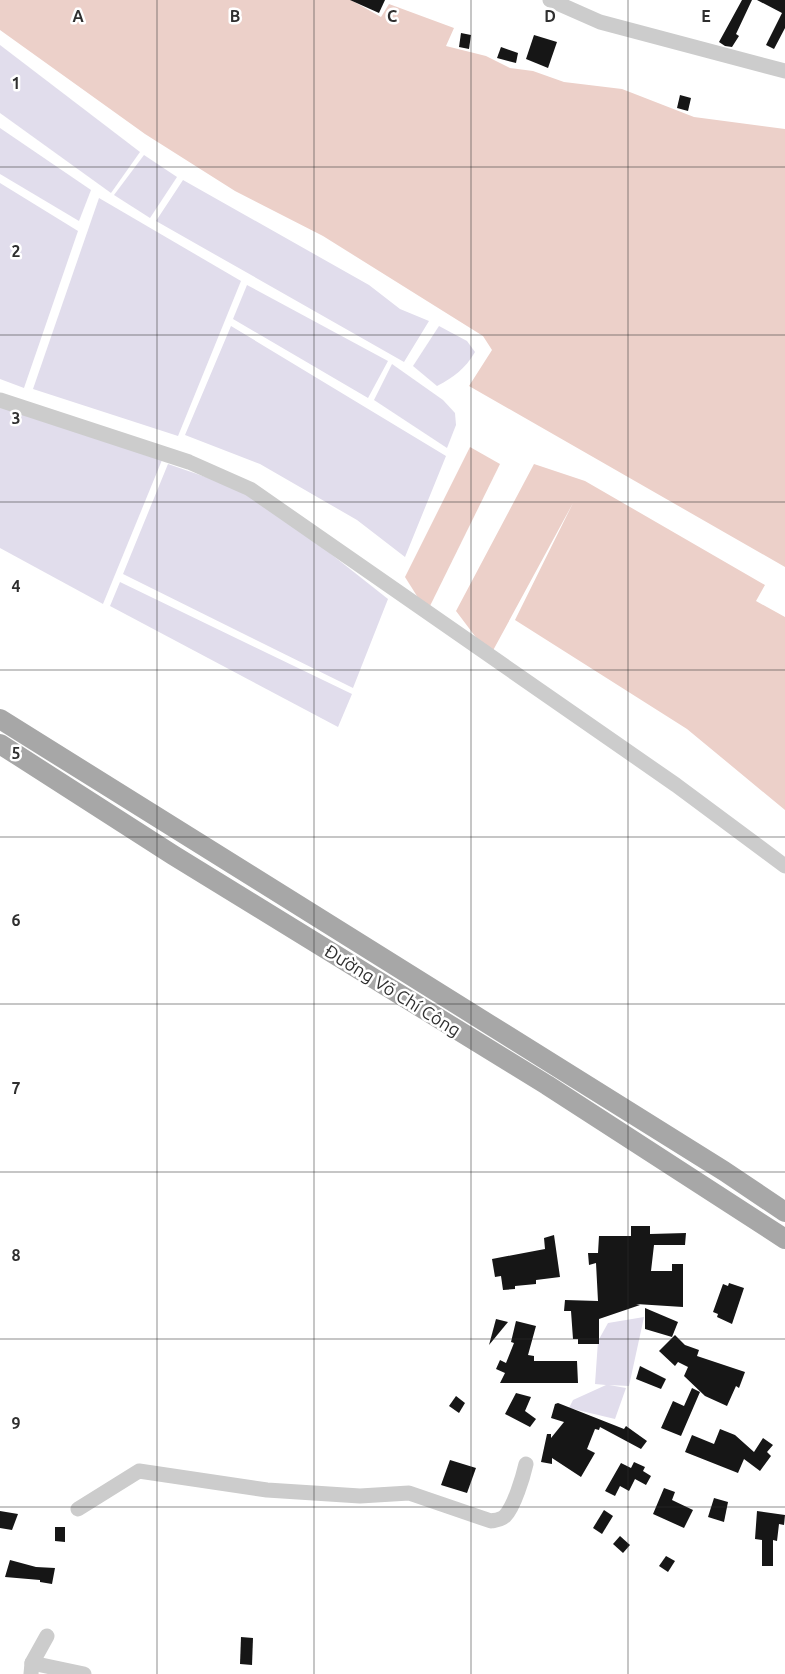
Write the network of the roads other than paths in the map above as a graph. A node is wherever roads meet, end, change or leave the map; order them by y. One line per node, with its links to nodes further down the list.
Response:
1 (550, 0): 2 (street)
2 (785, 71)
3 (0, 400): 6 (street)
4 (0, 719): 7 (main road, Đường Võ Chí Công)
5 (0, 744): 9 (main road, Đường Võ Chí Công)
6 (785, 866)
7 (764, 1198): 8 (main road, Đường Võ Chí Công); 9 (main road)
8 (785, 1212)
9 (752, 1218): 10 (main road, Đường Võ Chí Công)
10 (785, 1239)
11 (526, 1464): 12 (street)
12 (78, 1509)
13 (47, 1636): 14 (street)
14 (32, 1669): 15 (street)
15 (84, 1674)

